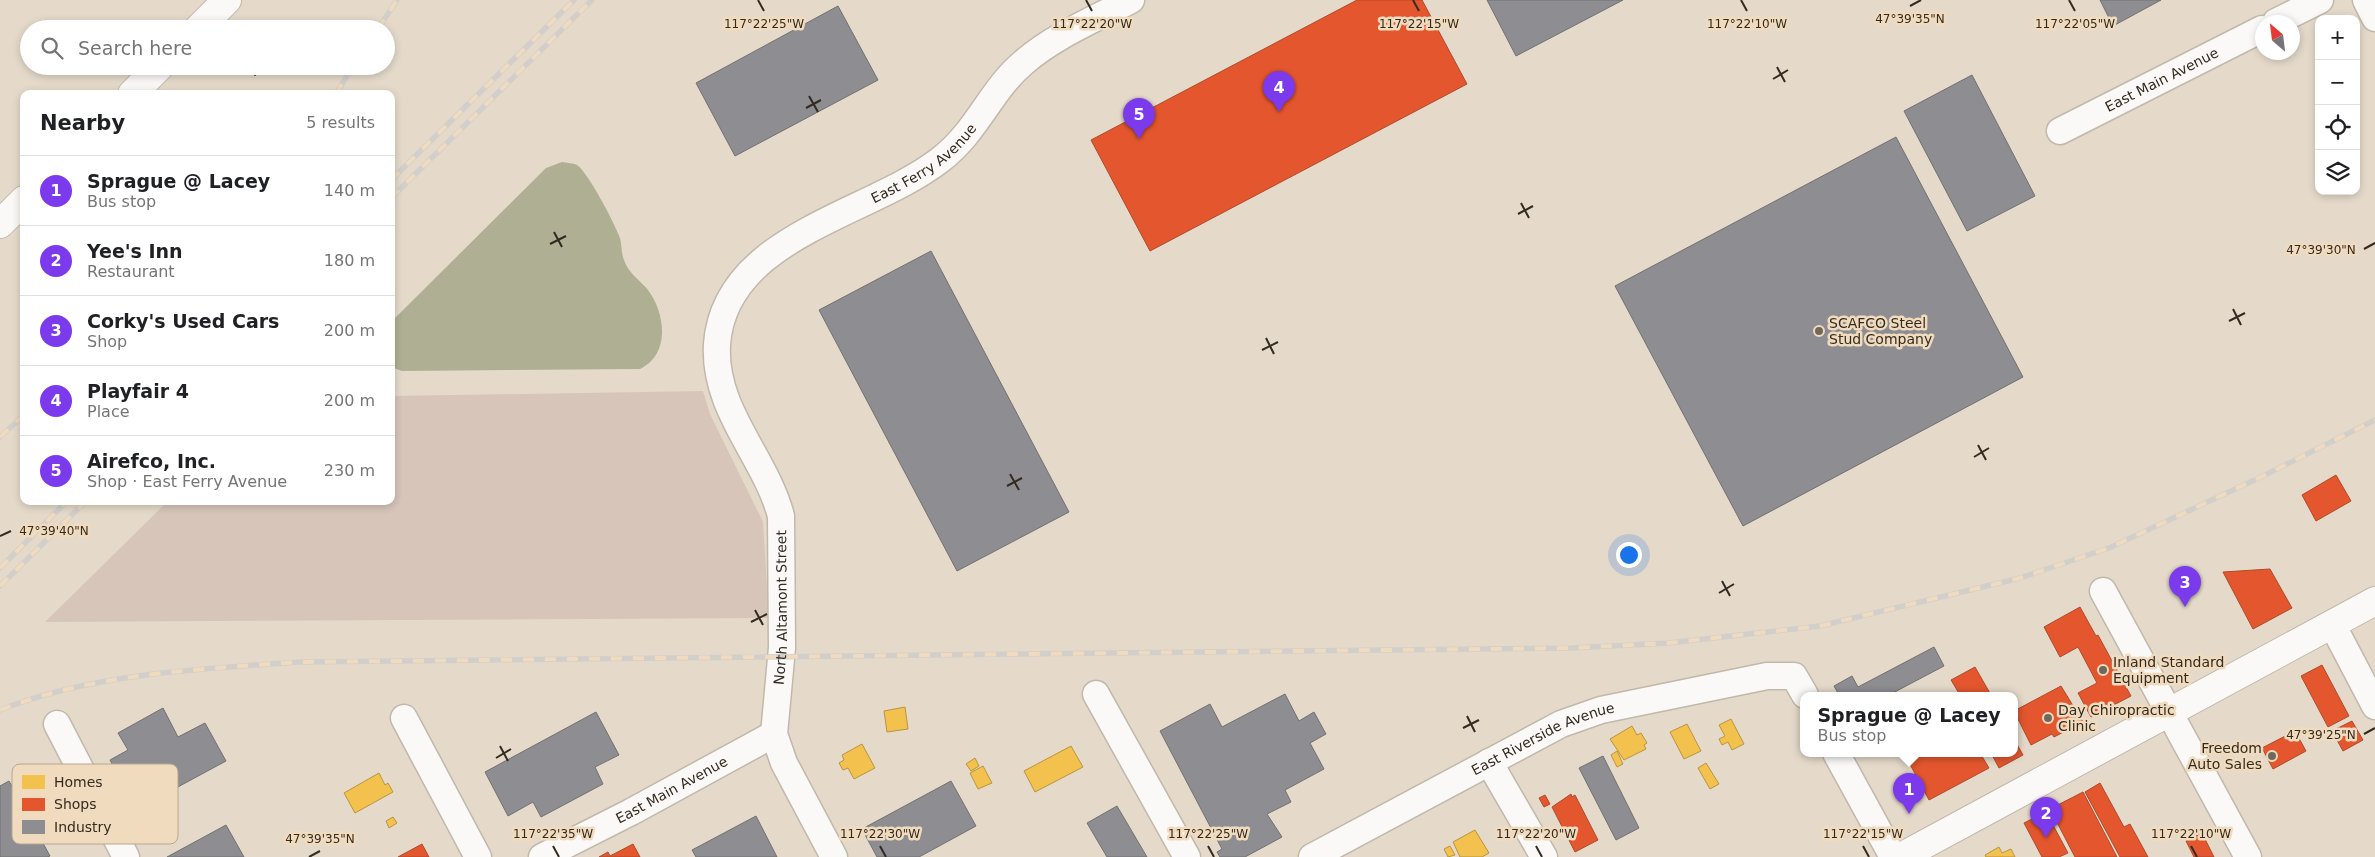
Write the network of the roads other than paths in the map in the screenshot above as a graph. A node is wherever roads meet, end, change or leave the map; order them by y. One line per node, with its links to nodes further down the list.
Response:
1 (227, 0): 7 (main road)
2 (1131, 0): 14 (street, East Ferry Avenue)
3 (2320, 0): 5 (street)
4 (2366, 0): 6 (street)
5 (2290, 15)
6 (2375, 18)
7 (207, 20)
8 (2255, 33): 11 (street, East Main Avenue)
9 (151, 75): 10 (main road)
10 (136, 90)
11 (2060, 131)
12 (20, 204): 13 (main road)
13 (0, 224)
14 (720, 327): 24 (street, North Altamont Street)
15 (2103, 591): 21 (street)
16 (2375, 601): 17 (main road)
17 (2332, 624): 20 (street); 21 (main road)
18 (1799, 686): 26 (street, East Riverside Avenue)
19 (1096, 694): 33 (street)
20 (2375, 706)
21 (2170, 711): 37 (main road); 38 (street)
22 (404, 718): 30 (street)
23 (57, 724): 27 (street)
24 (774, 734): 31 (street, East Main Avenue); 32 (street, North Altamont Street)
25 (1838, 757): 36 (street)
26 (1490, 762): 34 (street, East Riverside Avenue); 35 (street)
27 (78, 764)
28 (119, 844): 29 (street)
29 (126, 857)
30 (478, 857)
31 (542, 857)
32 (834, 857)
33 (1187, 857)
34 (1312, 857)
35 (1544, 857)
36 (1893, 857)
37 (1901, 857)
38 (2248, 857)

